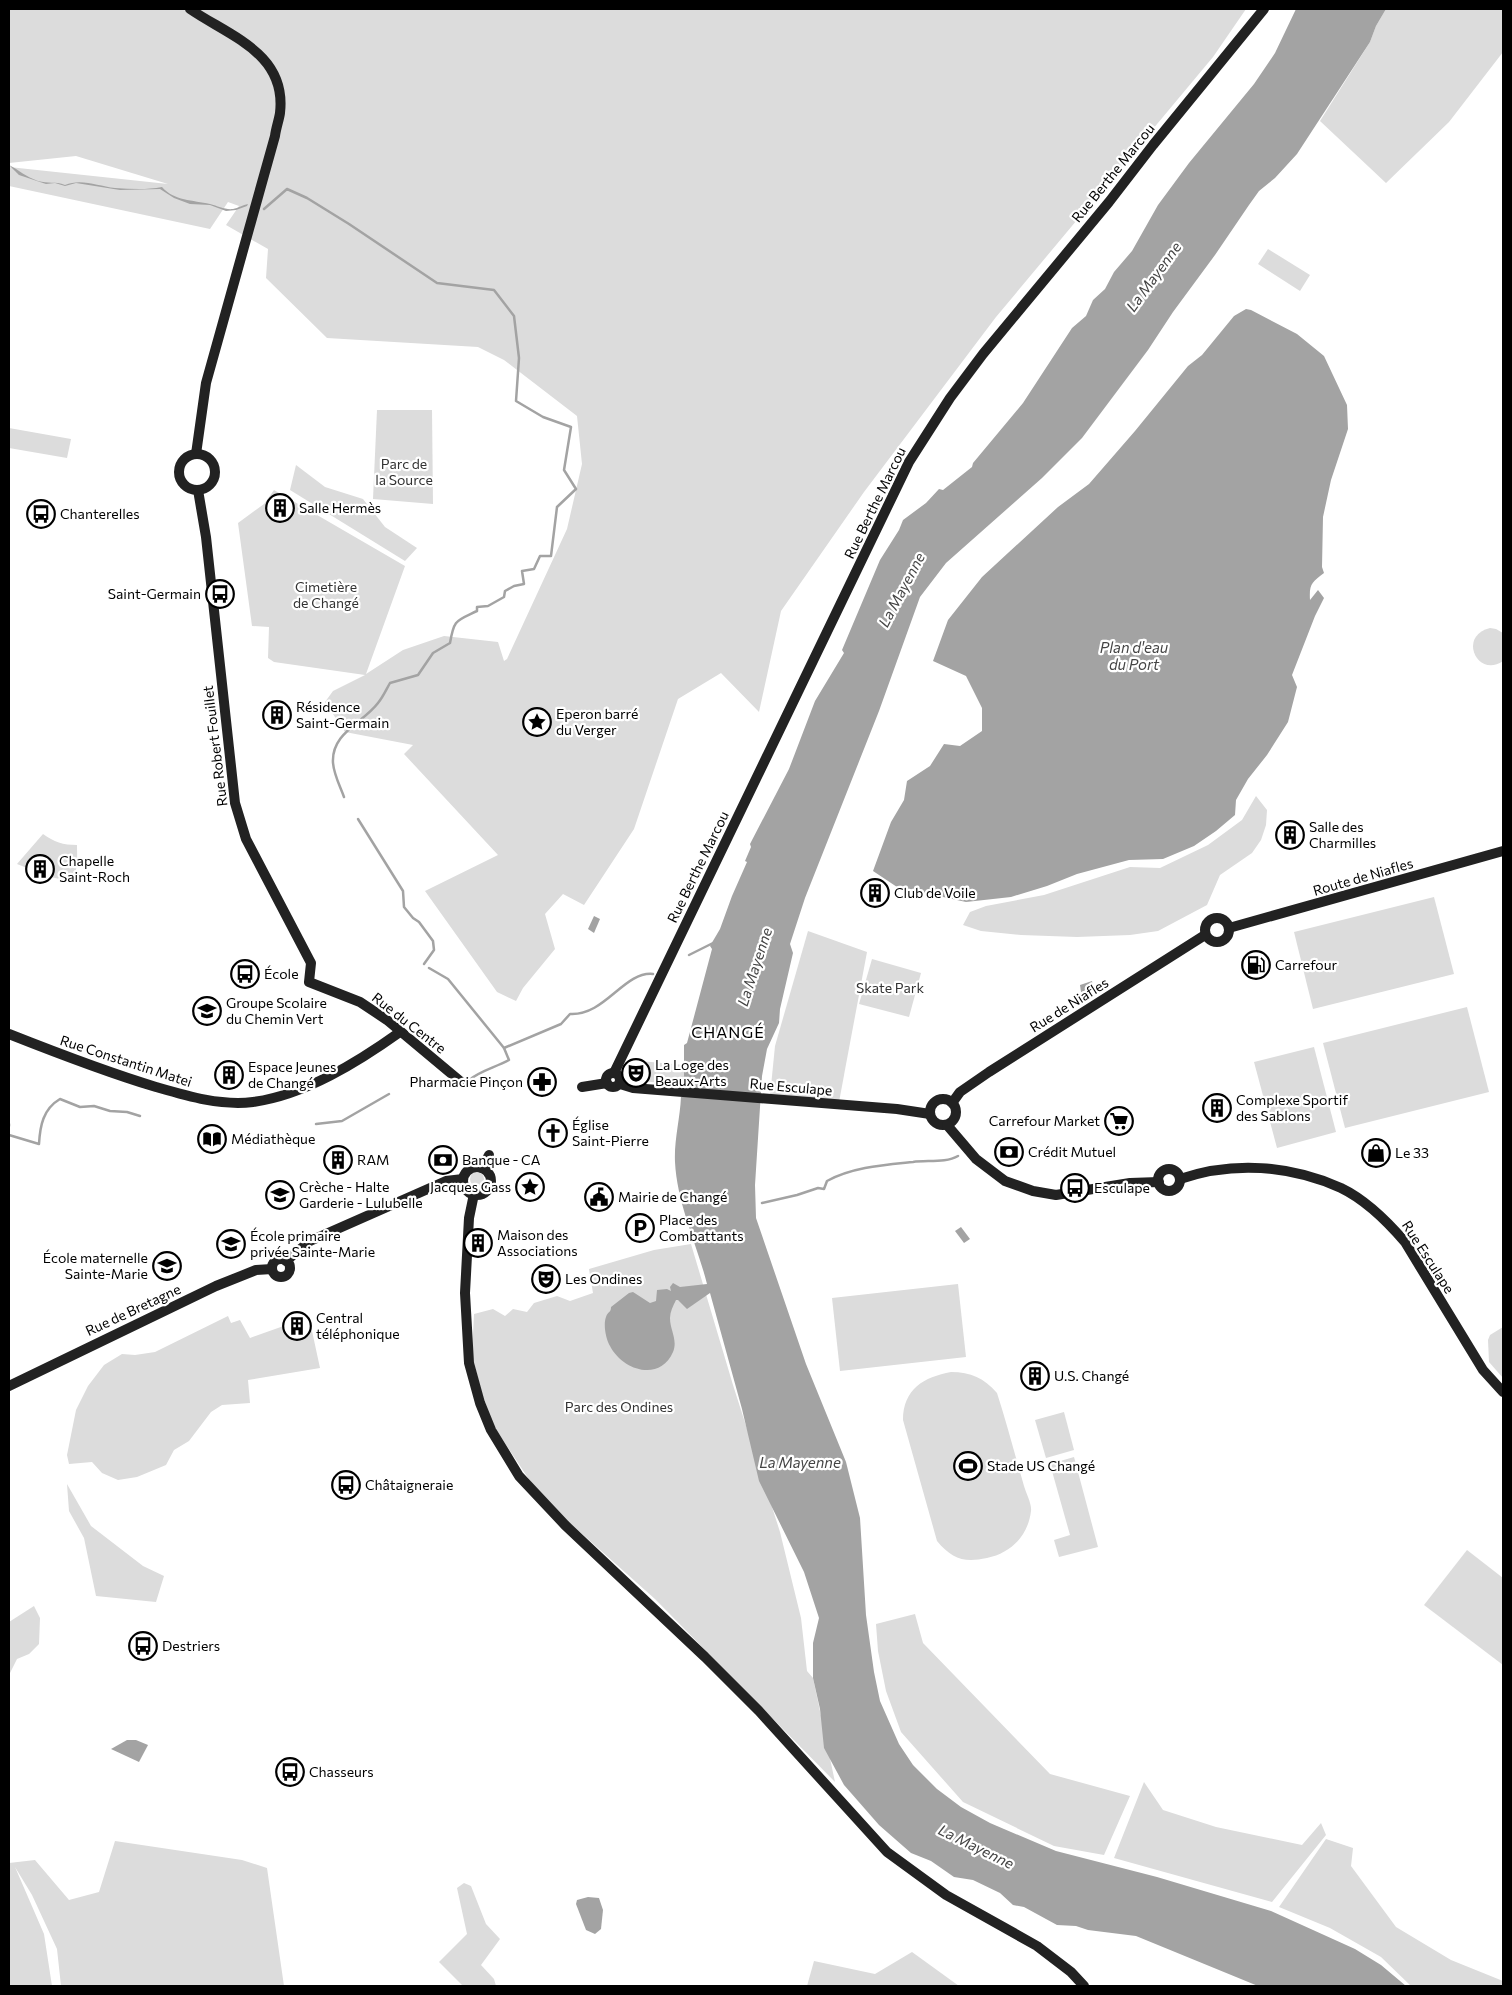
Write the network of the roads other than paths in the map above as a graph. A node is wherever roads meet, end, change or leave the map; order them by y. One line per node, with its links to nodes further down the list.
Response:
1 (190, 9): 3 (street)
2 (1264, 9): 11 (street, Rue Berthe Marcou)
3 (196, 454): 4 (street); 4 (street)
4 (198, 490): 8 (street, Rue Robert Fouillet)
5 (1503, 851): 6 (street, Route de Niafles)
6 (1229, 928): 7 (street); 7 (street)
7 (1205, 936): 16 (street, Rue de Niafles)
8 (309, 982): 9 (street, Rue du Centre)
9 (400, 1032): 10 (street, Rue Constantin Matei); 12 (street, Rue du Centre)
10 (9, 1034)
11 (614, 1073): 13 (street); 14 (street)
12 (460, 1081)
13 (607, 1083): 14 (street); 15 (street)
14 (620, 1084): 17 (street, Rue Esculape)
15 (582, 1087)
16 (952, 1103): 17 (street); 18 (street)
17 (930, 1114): 18 (street)
18 (946, 1125): 23 (street)
19 (489, 1155): 20 (street)
20 (482, 1168): 21 (street); 24 (street)
21 (463, 1179): 24 (street); 25 (street, Rue de Bretagne)
22 (1180, 1179): 23 (street); 23 (street); 26 (street, Rue Esculape)
23 (1158, 1182)
24 (474, 1194): 27 (street)
25 (9, 1386)
26 (1503, 1392)
27 (1084, 1986)

